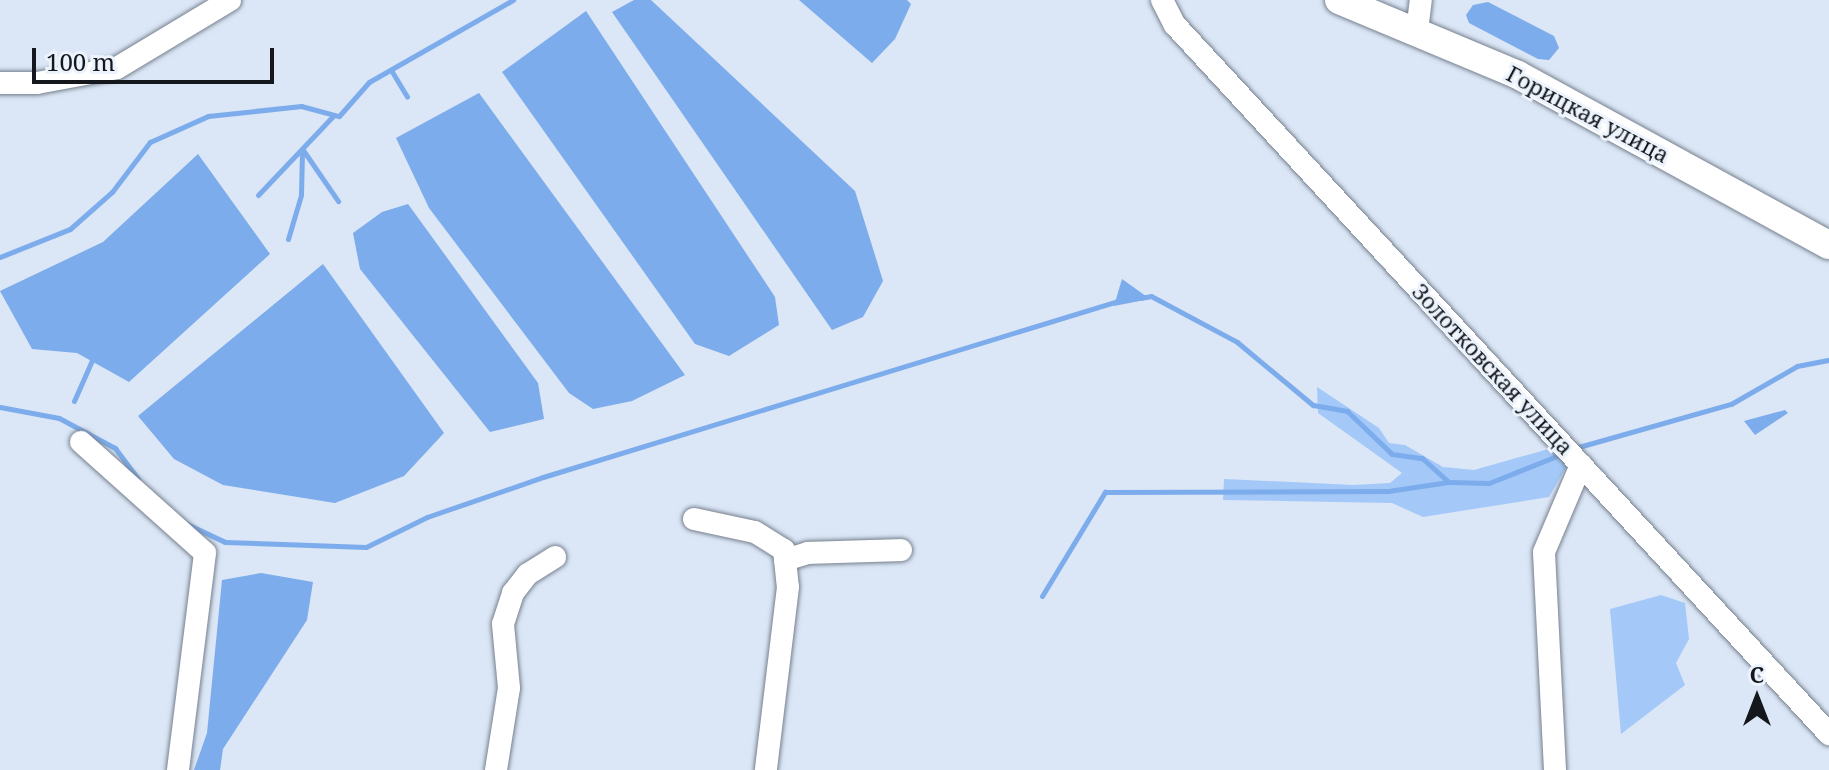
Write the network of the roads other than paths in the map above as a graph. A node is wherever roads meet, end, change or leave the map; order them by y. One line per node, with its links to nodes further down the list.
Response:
1 (230, 0): 6 (street)
2 (1162, 0): 9 (street, Золотковская улица)
3 (1339, 0): 5 (main road, Горицкая улица)
4 (1421, 0): 5 (street)
5 (1417, 31): 7 (main road, Горицкая улица)
6 (0, 83)
7 (1829, 245)
8 (81, 442): 15 (street)
9 (1574, 456): 14 (street, Золотковская улица); 18 (street)
10 (694, 519): 13 (street)
11 (901, 550): 13 (street)
12 (555, 557): 16 (street)
13 (785, 560): 17 (street)
14 (1829, 734)
15 (178, 770)
16 (496, 770)
17 (766, 770)
18 (1555, 770)

